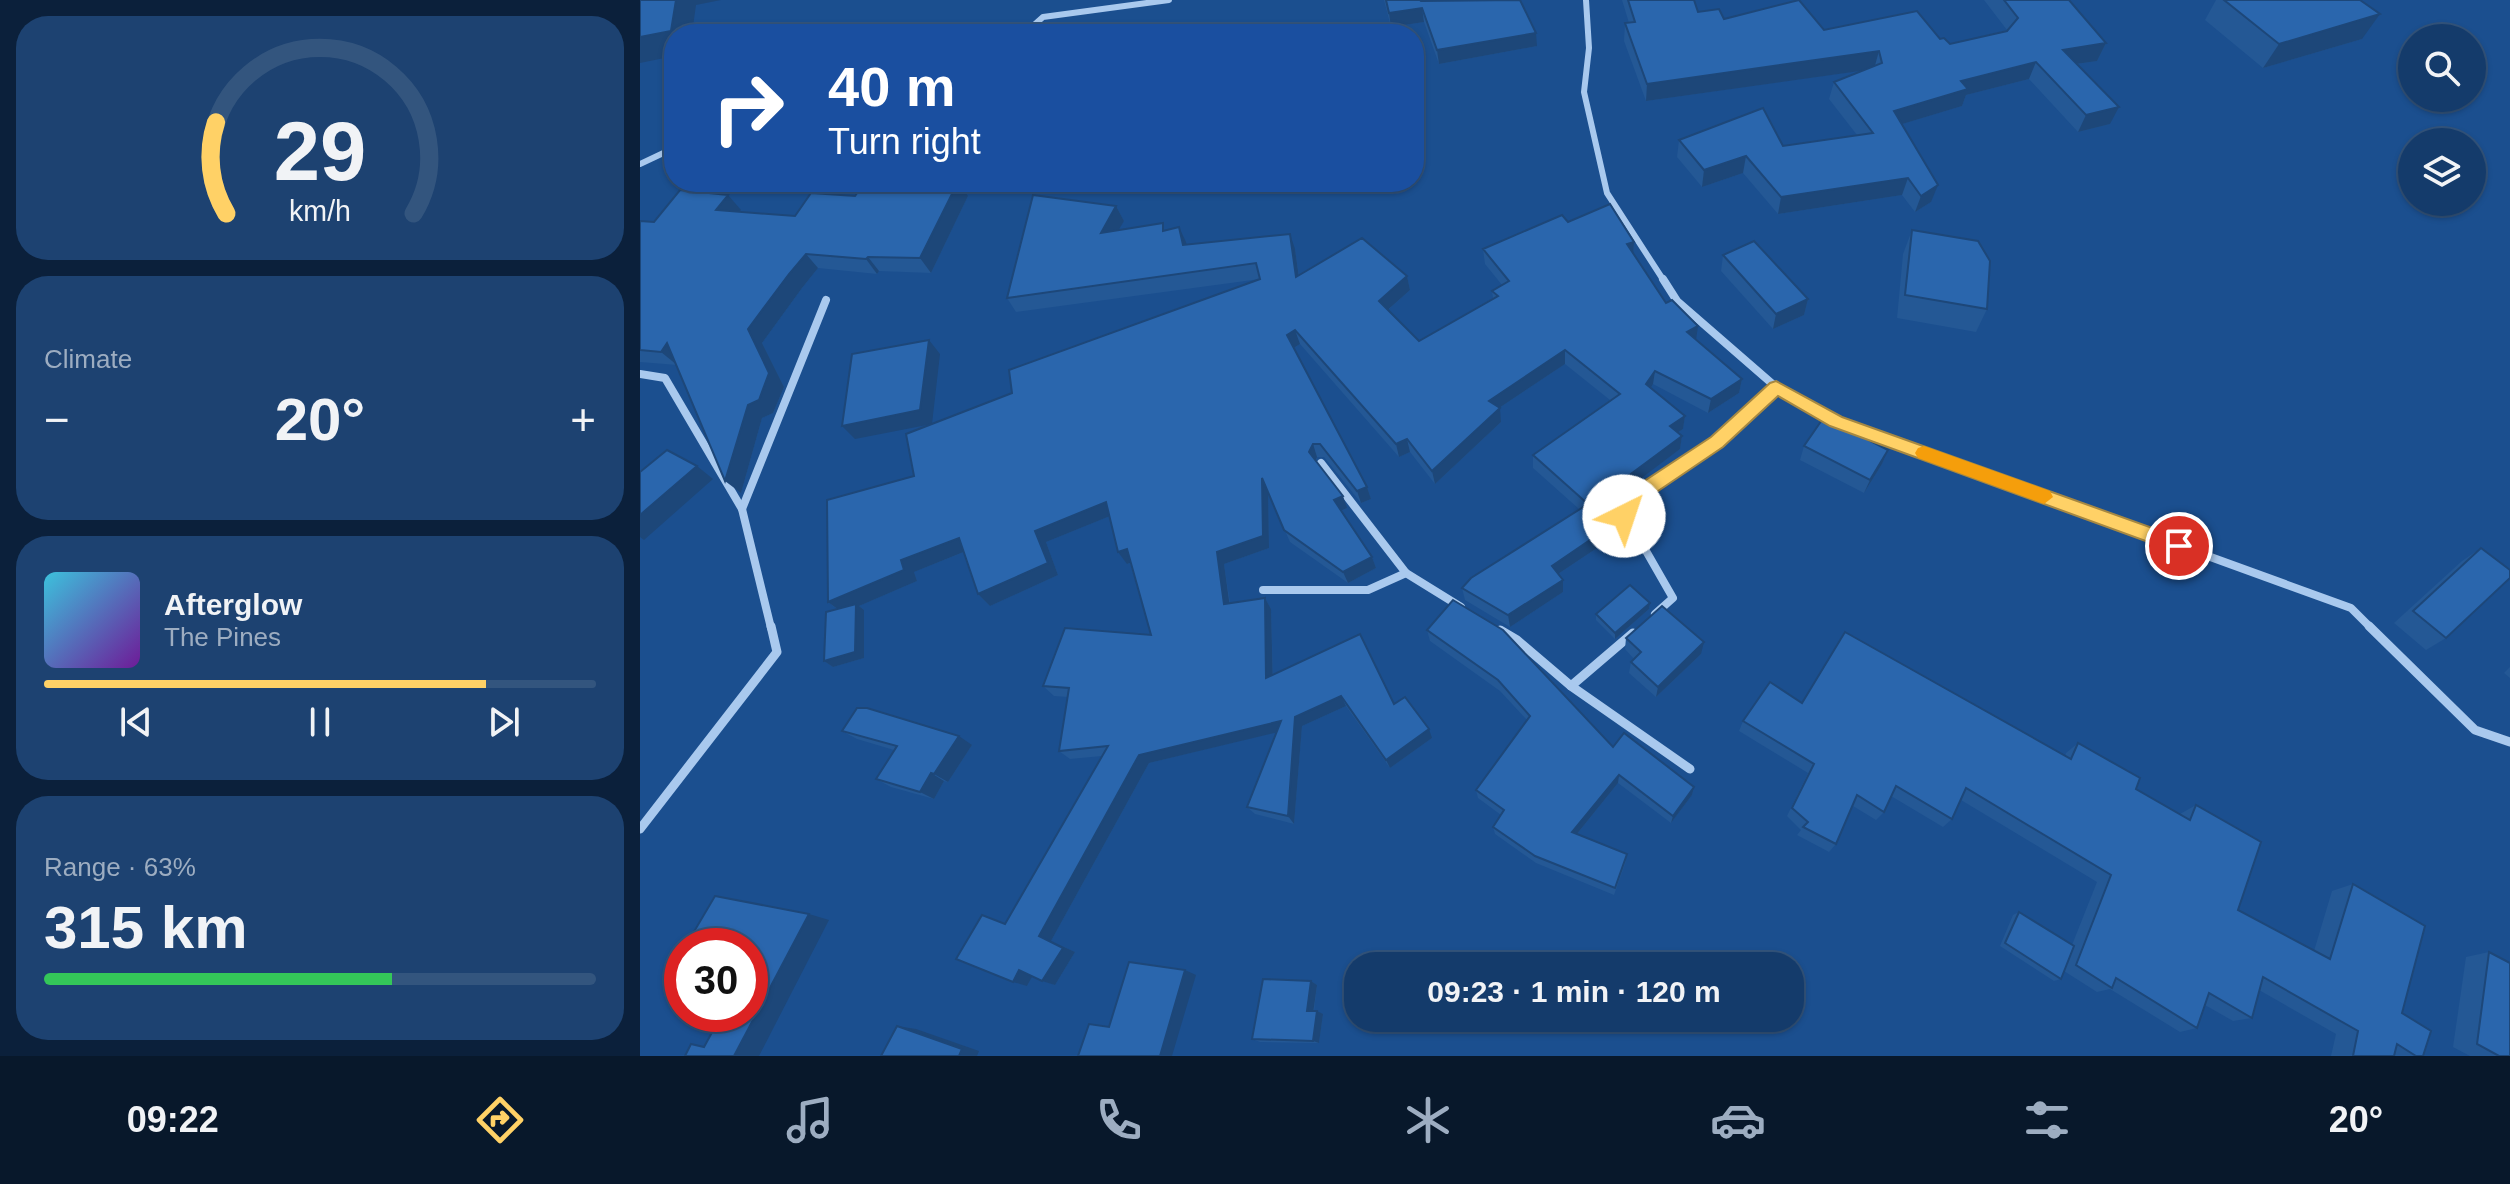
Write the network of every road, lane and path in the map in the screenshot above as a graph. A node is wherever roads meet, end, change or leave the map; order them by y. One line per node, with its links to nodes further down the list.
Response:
1 (1169, 0): 3 (street)
2 (1586, 0): 8 (street)
3 (1035, 24)
4 (664, 153): 5 (street)
5 (640, 164)
6 (826, 300): 10 (street)
7 (640, 374): 10 (street)
8 (1776, 387): 15 (street); 18 (street)
9 (1321, 463): 11 (street)
10 (742, 509): 20 (street)
11 (1406, 573): 12 (street); 13 (street)
12 (1263, 590)
13 (1472, 613)
14 (1485, 621): 17 (street)
15 (1648, 621)
16 (1637, 630): 17 (street)
17 (1571, 686): 19 (street)
18 (2510, 742)
19 (1690, 769)
20 (640, 829)

